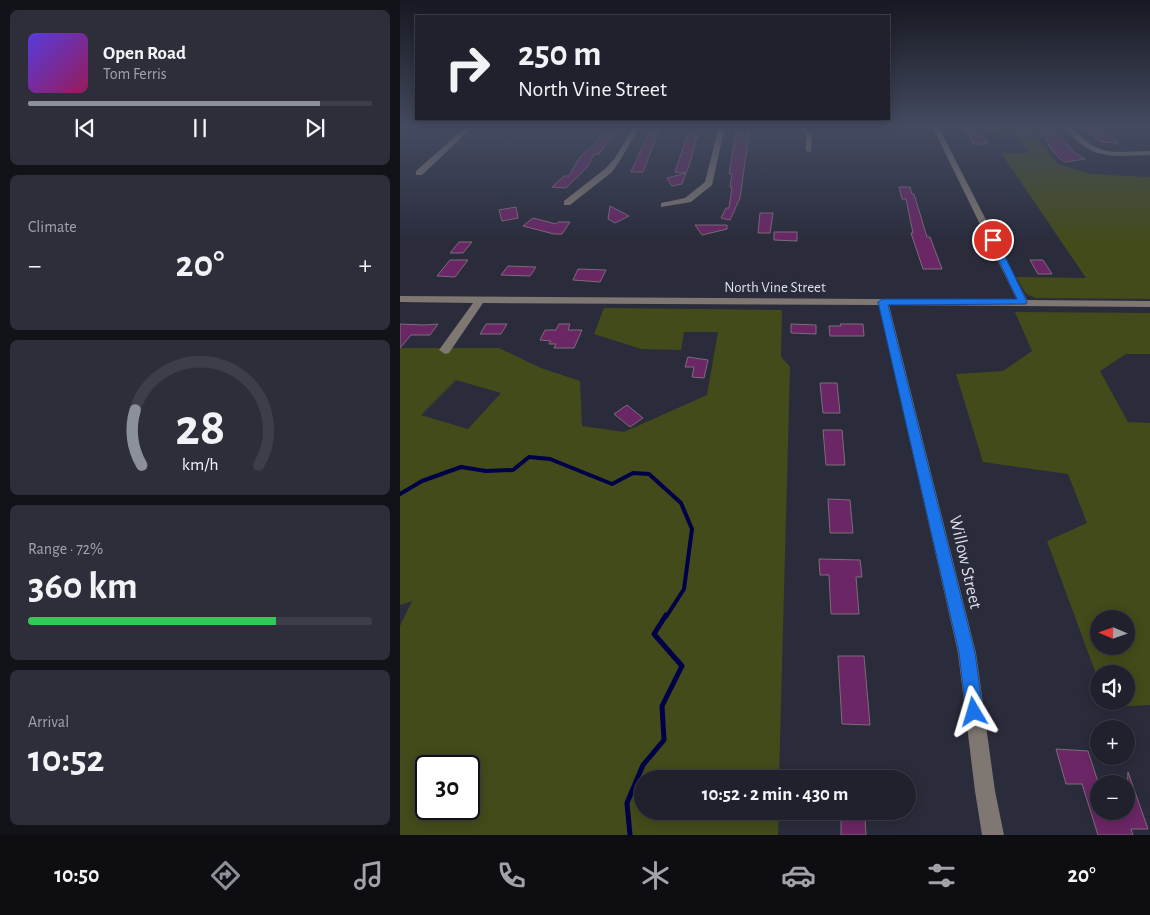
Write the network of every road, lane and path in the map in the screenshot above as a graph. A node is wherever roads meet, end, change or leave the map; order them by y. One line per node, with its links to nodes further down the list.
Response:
1 (428, 165): 5 (street)
2 (613, 165): 6 (street)
3 (713, 165): 7 (street)
4 (954, 165): 11 (street)
5 (419, 173)
6 (567, 203)
7 (664, 205)
8 (400, 299): 9 (street, North Vine Street)
9 (480, 300): 10 (street, North Vine Street); 13 (street)
10 (883, 302): 11 (street, North Vine Street); 14 (street, Willow Street)
11 (1023, 302): 12 (street, North Vine Street)
12 (1150, 304)
13 (445, 350)
14 (993, 835)

